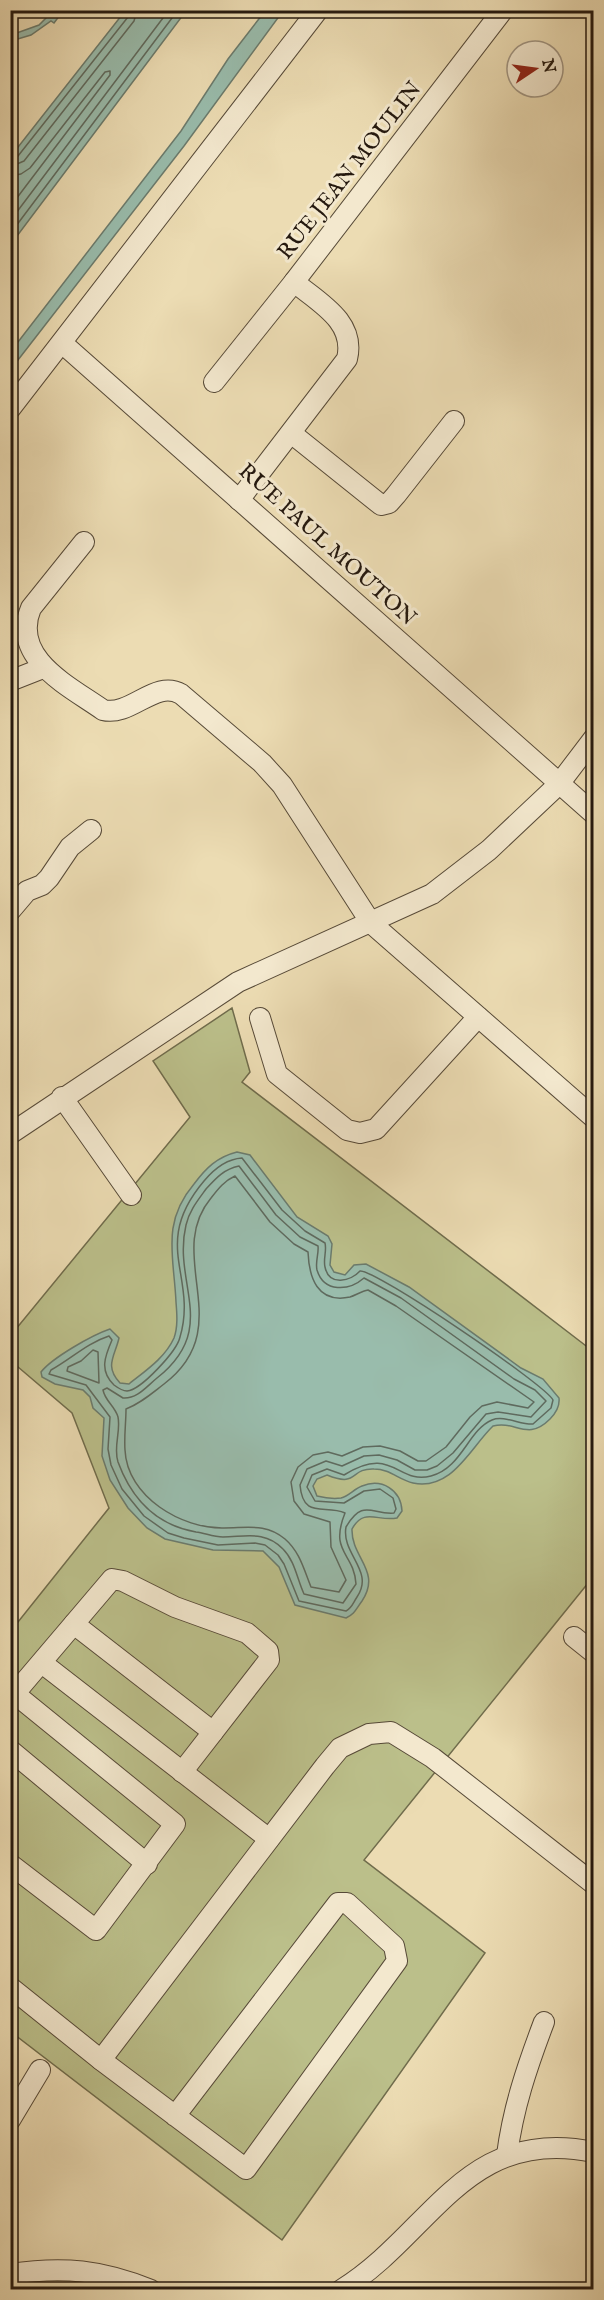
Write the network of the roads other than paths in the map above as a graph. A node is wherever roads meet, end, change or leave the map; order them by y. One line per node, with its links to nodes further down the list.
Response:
1 (318, 10): 4 (street)
2 (503, 10): 3 (street, RUE JEAN MOULIN)
3 (294, 282): 5 (street); 8 (street, RUE JEAN MOULIN)
4 (62, 343): 6 (street); 9 (street, RUE PAUL MOUTON)
5 (214, 382)
6 (10, 409)
7 (454, 421): 8 (street)
8 (291, 433): 9 (street, RUE JEAN MOULIN)
9 (239, 500): 14 (street, RUE PAUL MOUTON)
10 (84, 542): 11 (street)
11 (43, 668): 12 (street); 19 (street)
12 (10, 681)
13 (594, 738): 14 (street)
14 (559, 784): 15 (street, RUE PAUL MOUTON); 19 (street)
15 (594, 814)
16 (91, 830): 17 (street)
17 (19, 888): 18 (street)
18 (10, 911)
19 (371, 923): 21 (street); 22 (street)
20 (260, 1017): 21 (street)
21 (478, 1017): 23 (street)
22 (62, 1097): 24 (street); 25 (street)
23 (594, 1118)
24 (10, 1134)
25 (131, 1195)
26 (74, 1624): 29 (street); 31 (street); 31 (street)
27 (574, 1637): 28 (street)
28 (594, 1653)
29 (42, 1663): 30 (street); 33 (street)
30 (13, 1696): 36 (street)
31 (213, 1732): 33 (street)
32 (10, 1750): 36 (street)
33 (183, 1772): 34 (street)
34 (269, 1839): 37 (street); 40 (street)
35 (10, 1864): 36 (street)
36 (147, 1864)
37 (594, 1884)
38 (10, 1986): 40 (street)
39 (544, 2022): 45 (street)
40 (101, 2060): 42 (street)
41 (40, 2070): 43 (street)
42 (175, 2115): 42 (street)
43 (10, 2120)
44 (594, 2152): 45 (street)
45 (507, 2155): 48 (street)
46 (10, 2274): 47 (street)
47 (151, 2289)
48 (341, 2289)

